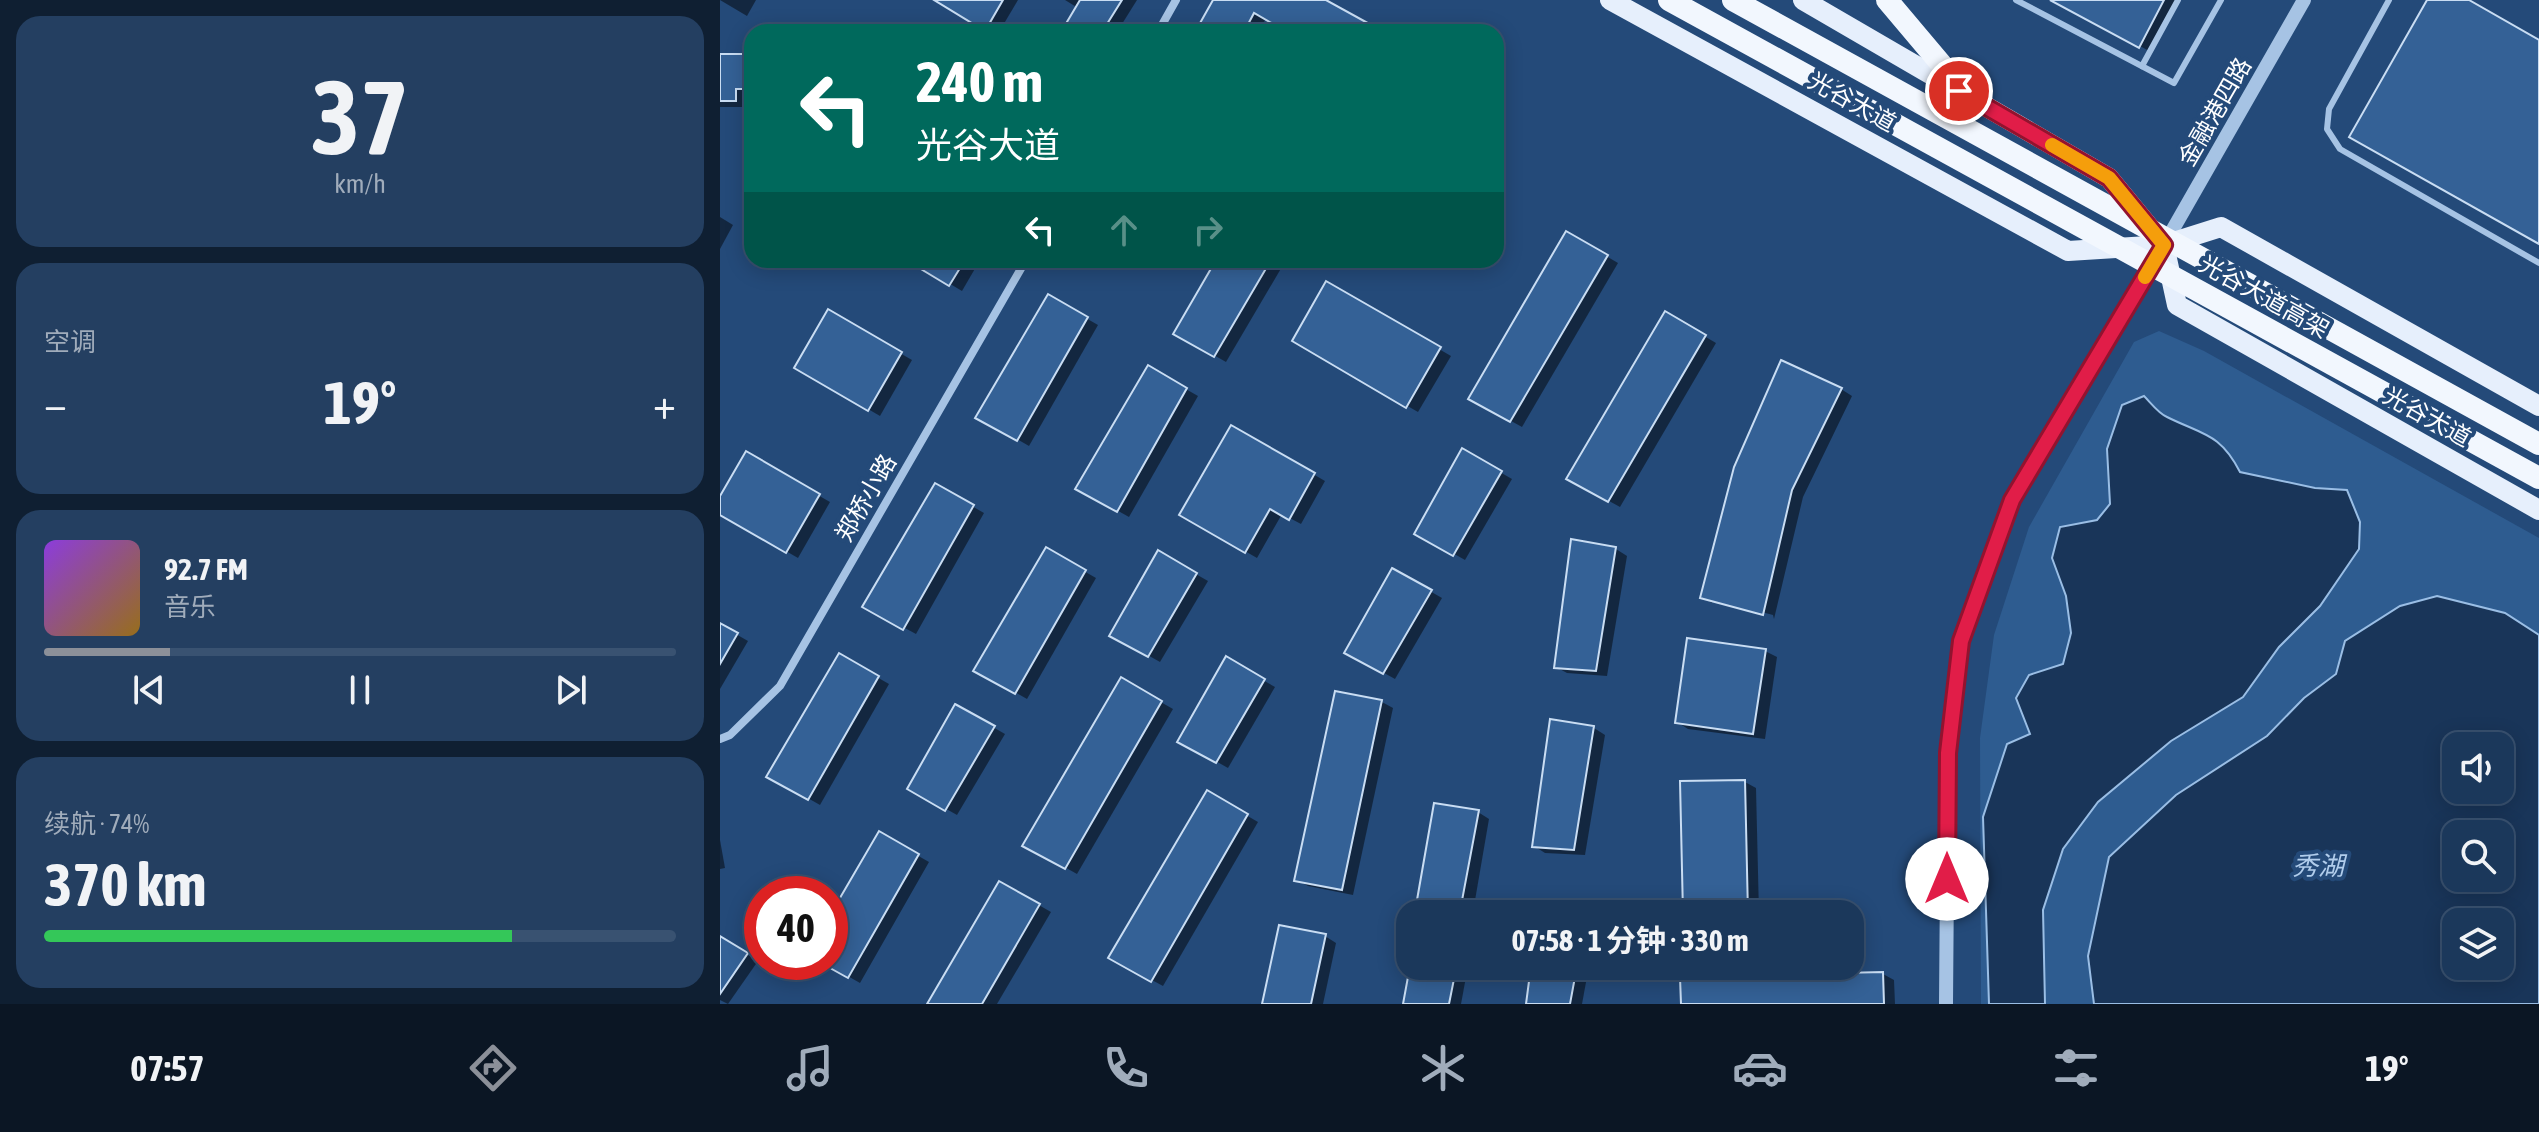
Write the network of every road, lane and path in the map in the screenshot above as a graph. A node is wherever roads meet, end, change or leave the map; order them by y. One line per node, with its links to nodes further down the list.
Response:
1 (1176, 0): 12 (street)
2 (1610, 0): 15 (main road, 光谷大道)
3 (1669, 0): 20 (highway, 光谷大道高架, bridge)
4 (1733, 0): 19 (highway, 光谷大道高架, bridge)
5 (1803, 0): 14 (main road, 光谷大道)
6 (1887, 0): 14 (highway)
7 (2178, 0): 13 (lane)
8 (2221, 0): 13 (lane)
9 (2304, 0): 15 (street, 金融港四路)
10 (2389, 0): 16 (lane)
11 (2021, 1): 13 (lane)
12 (1162, 24)
13 (2142, 66)
14 (1983, 104): 15 (main road, 光谷大道)
15 (2164, 245): 18 (main road, 光谷大道); 21 (main road, 光谷大道); 23 (street, 金融港四路)
16 (2539, 263)
17 (1021, 268): 22 (street, 郑桥小路)
18 (2539, 406)
19 (2539, 444)
20 (2539, 478)
21 (2539, 510)
22 (720, 739)
23 (1946, 1004)

